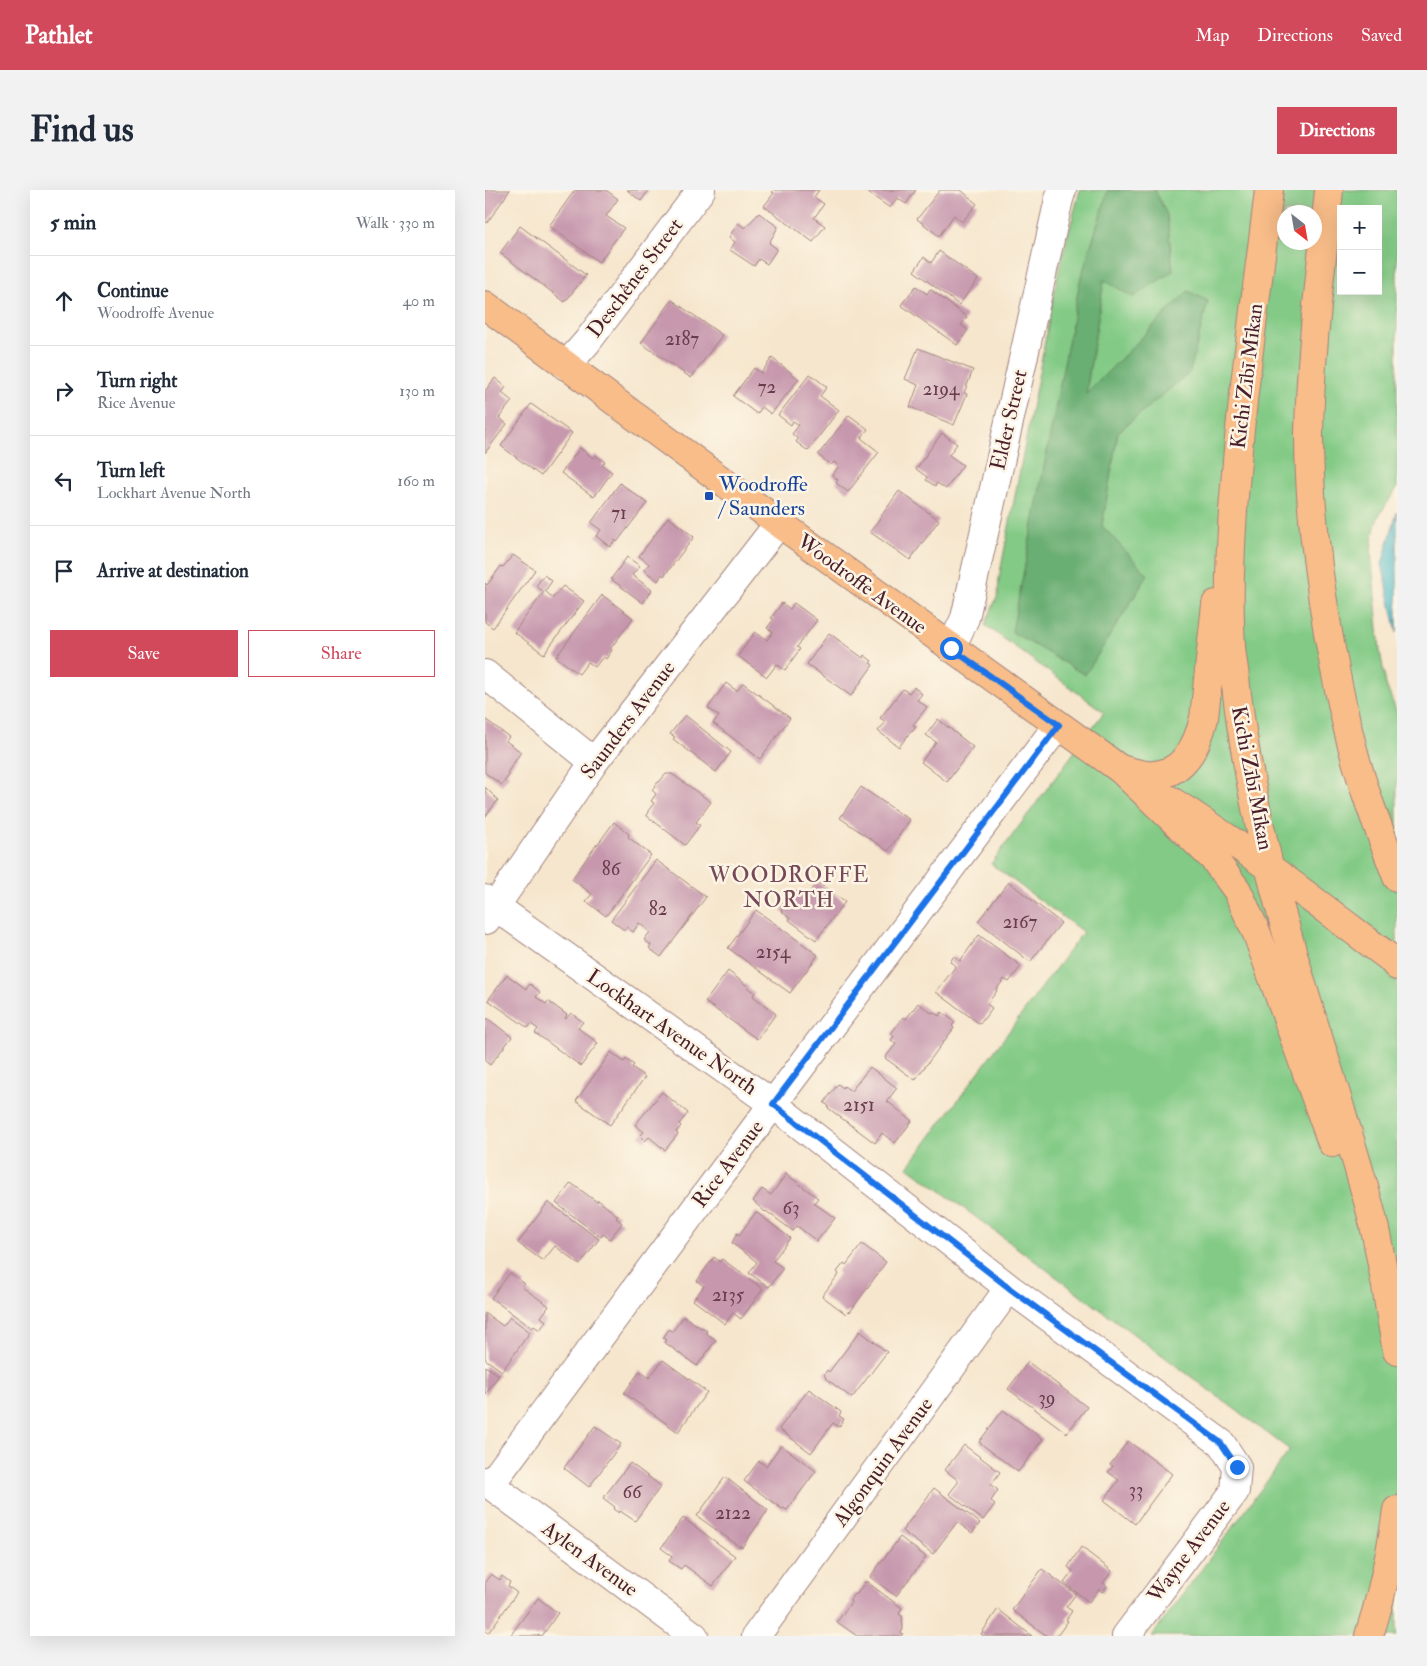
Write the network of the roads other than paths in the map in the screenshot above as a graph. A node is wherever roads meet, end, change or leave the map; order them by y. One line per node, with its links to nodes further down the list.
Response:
1 (701, 190): 6 (street, Deschênes Street)
2 (1062, 190): 9 (street, Elder Street)
3 (1269, 190): 7 (main road, Kichi Zībī Mīkan)
4 (1329, 190): 15 (main road)
5 (485, 305): 6 (main road, Woodroffe Avenue)
6 (566, 366): 8 (main road, Woodroffe Avenue)
7 (1234, 488): 13 (main road); 14 (main road, Kichi Zībī Mīkan)
8 (779, 523): 9 (main road, Woodroffe Avenue); 12 (street, Saunders Avenue)
9 (951, 648): 11 (main road, Woodroffe Avenue)
10 (485, 674): 12 (street)
11 (1059, 725): 13 (main road, Woodroffe Avenue); 18 (street, Rice Avenue)
12 (594, 762): 16 (street, Saunders Avenue)
13 (1120, 769): 14 (main road); 20 (main road)
14 (1269, 867): 17 (main road); 20 (main road, Kichi Zībī Mīkan)
15 (1397, 877)
16 (489, 909): 18 (street, Lockhart Avenue North)
17 (1397, 966)
18 (773, 1104): 19 (street, Lockhart Avenue North); 22 (street, Rice Avenue)
19 (1009, 1288): 23 (street, Lockhart Avenue North); 26 (street, Algonquin Avenue)
20 (1390, 1313): 21 (main road, Kichi Zībī Mīkan)
21 (1397, 1351)
22 (488, 1483): 25 (street, Aylen Avenue)
23 (1235, 1490): 27 (street, Wayne Avenue)
24 (1397, 1510): 28 (main road)
25 (694, 1636)
26 (756, 1636)
27 (1126, 1636)
28 (1369, 1636)

